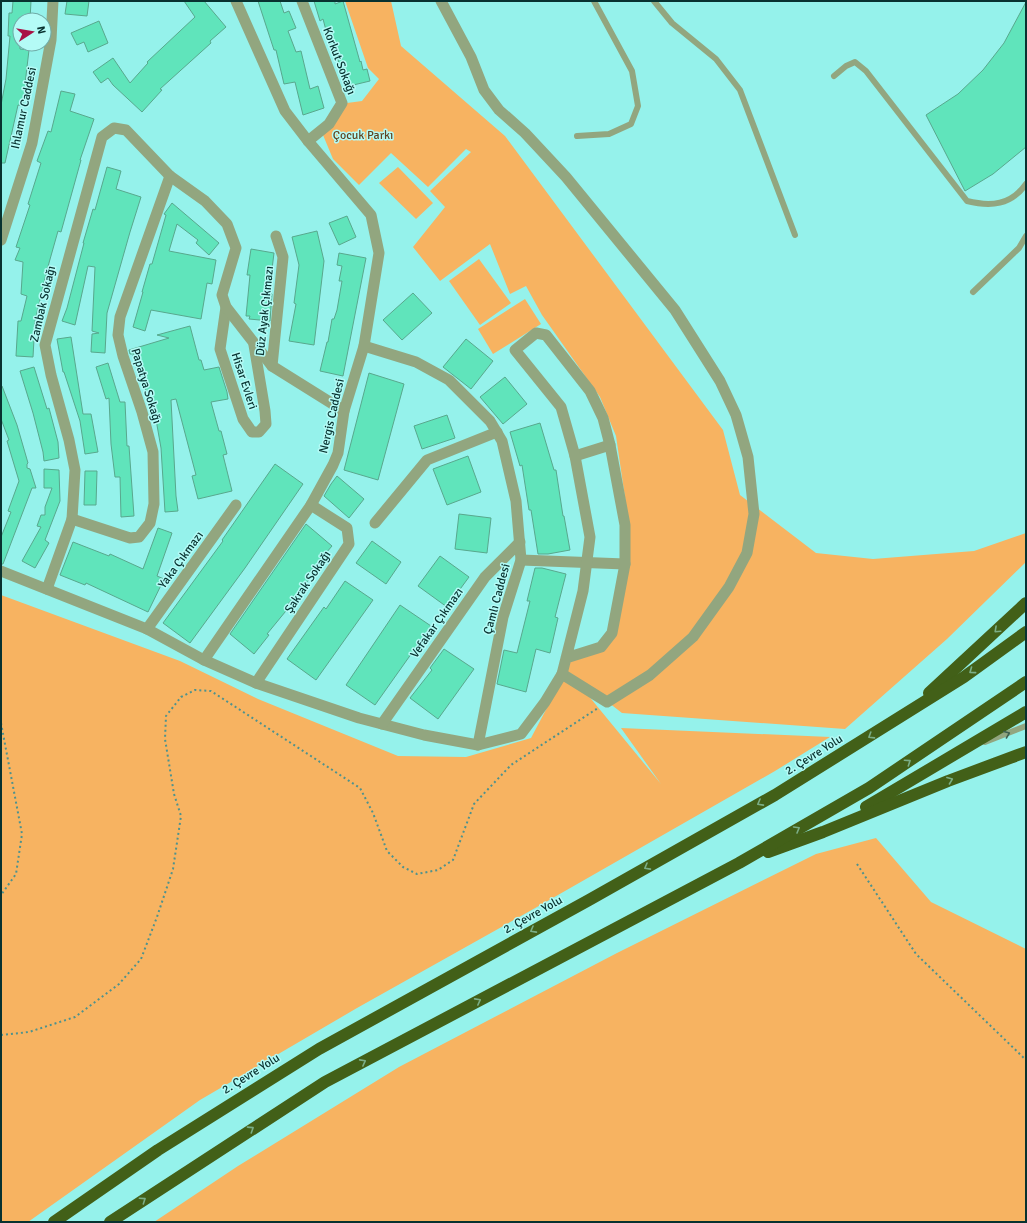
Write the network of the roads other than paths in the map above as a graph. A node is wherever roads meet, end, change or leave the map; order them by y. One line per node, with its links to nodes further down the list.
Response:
1 (53, 1): 15 (street, Ihlamur Caddesi)
2 (236, 1): 9 (street)
3 (302, 1): 9 (street, Korkut Sokağı)
4 (441, 1): 40 (street)
5 (594, 1): 8 (lane)
6 (654, 1): 12 (lane)
7 (834, 76): 11 (lane)
8 (578, 136)
9 (308, 141): 19 (street, Nergis Caddesi)
10 (170, 176): 17 (street, Zambak Sokağı); 27 (street, Papatya Sokağı); 27 (street, Zambak Sokağı)
11 (1026, 184)
12 (795, 235)
13 (276, 236): 20 (street, Düz Ayak Çıkmazı)
14 (1026, 236): 16 (lane)
15 (1, 240)
16 (973, 292)
17 (226, 308): 18 (street); 18 (street, Hisar Evleri)
18 (253, 343): 20 (street)
19 (364, 346): 21 (street, Nergis Caddesi); 22 (street, Çamlı Caddesi)
20 (272, 366): 21 (street)
21 (344, 411): 26 (street, Nergis Caddesi)
22 (497, 432): 28 (street); 29 (street, Çamlı Caddesi)
23 (610, 445): 24 (street); 24 (street); 32 (street)
24 (575, 456): 31 (street)
25 (236, 505): 36 (street, Yaka Çıkmazı)
26 (311, 505): 39 (street, Nergis Caddesi); 42 (street, Şakrak Sokağı)
27 (72, 519): 34 (street, Zambak Sokağı)
28 (375, 523)
29 (520, 542): 30 (street, Çamlı Caddesi); 45 (street, Vefakar Çıkmazı)
30 (521, 560): 31 (street); 47 (street, Çamlı Caddesi)
31 (587, 563): 32 (street); 38 (street)
32 (625, 564): 38 (street)
33 (1, 571): 34 (street)
34 (47, 589): 36 (street)
35 (1026, 603): 44 (highway, one-way to 44)
36 (147, 629): 39 (street)
37 (1026, 632): 44 (highway, 2. Çevre Yolu, one-way to 44)
38 (566, 658): 40 (street)
39 (204, 660): 42 (street)
40 (562, 674): 47 (street)
41 (1026, 682): 51 (highway, one-way to 41)
42 (256, 683): 45 (street)
43 (1026, 712): 48 (highway)
44 (904, 715): 52 (highway, 2. Çevre Yolu, one-way to 52)
45 (382, 724): 47 (street)
46 (1026, 726): 48 (lane, one-way to 46)
47 (478, 745)
48 (961, 751): 50 (highway)
49 (1026, 752): 50 (highway, one-way to 49)
50 (824, 832): 51 (highway)
51 (739, 863): 53 (highway, one-way to 51)
52 (54, 1222)
53 (110, 1222)

